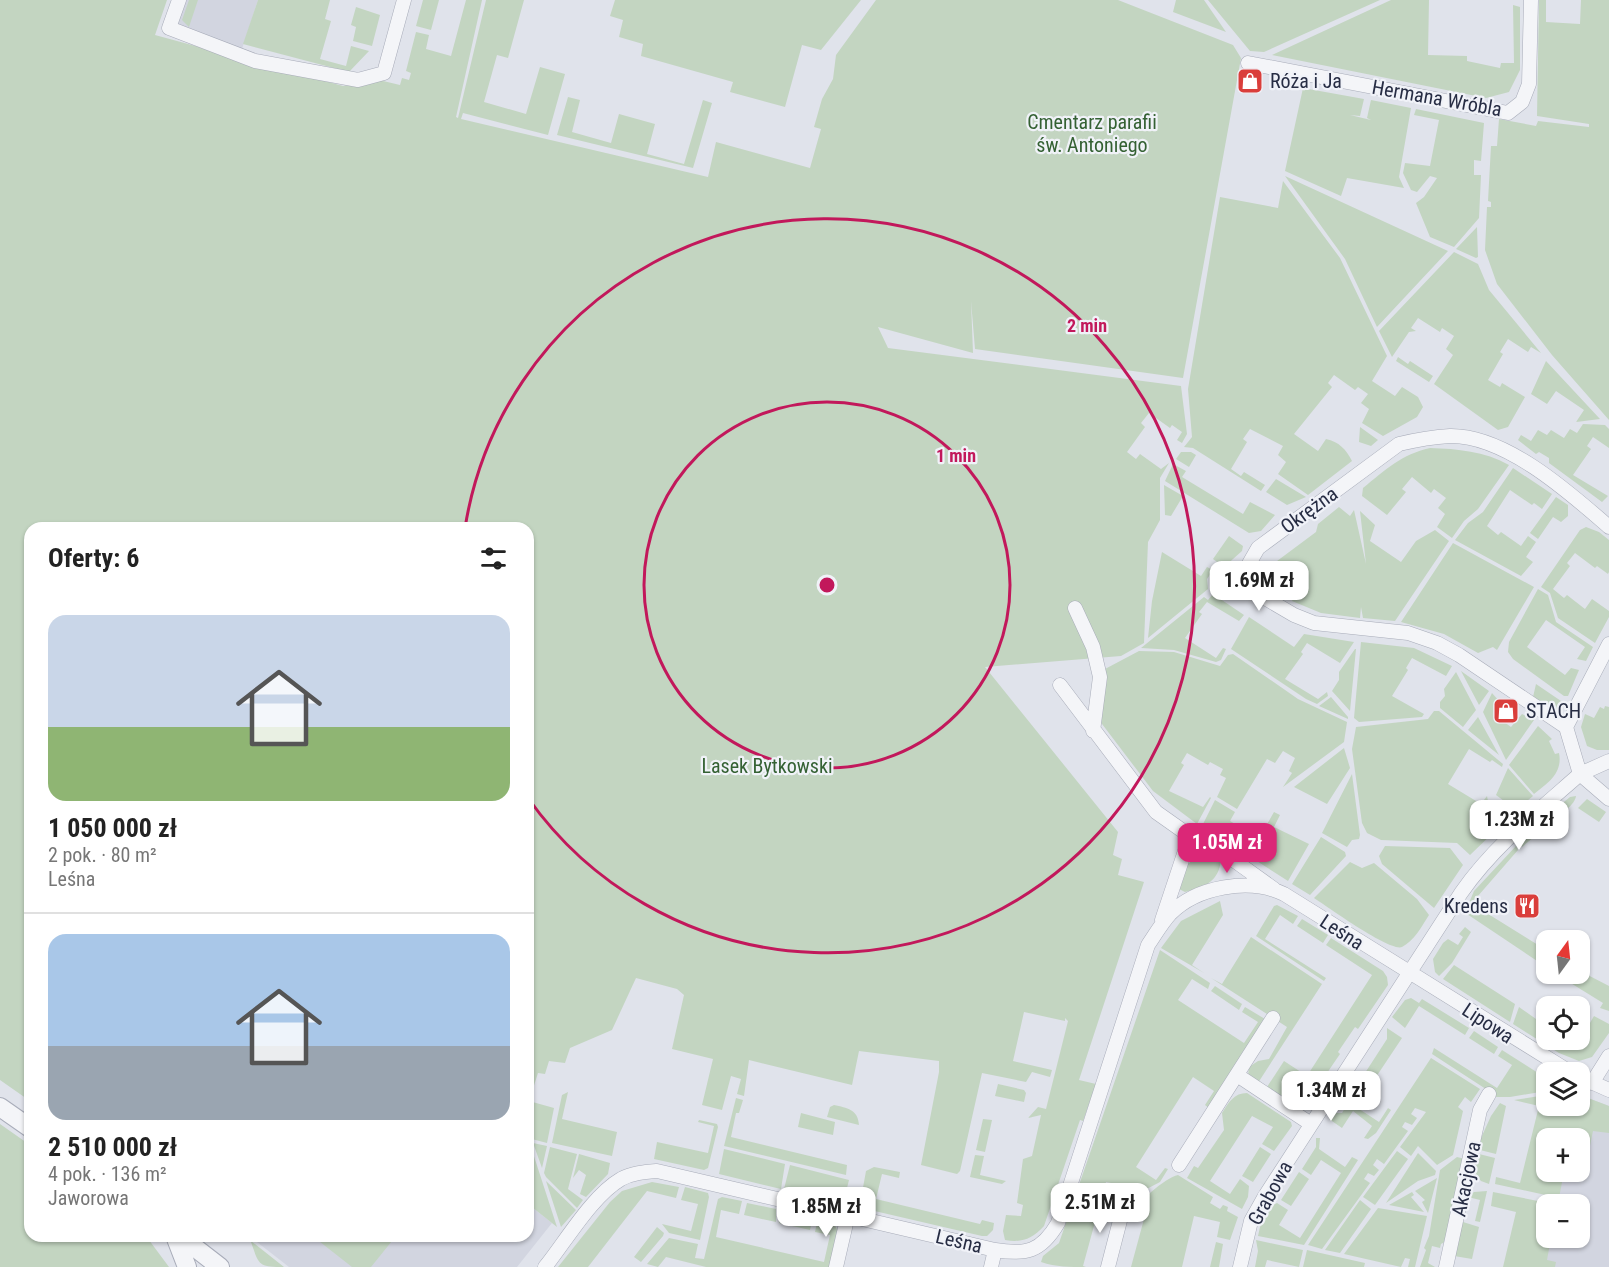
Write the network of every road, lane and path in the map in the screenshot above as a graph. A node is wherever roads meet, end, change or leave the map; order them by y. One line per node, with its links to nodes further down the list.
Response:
1 (179, 0): 2 (street)
2 (404, 0)
3 (1531, 0): 4 (street, Hermana Wróbla)
4 (1248, 63)
5 (1609, 527): 9 (street, Okrężna)
6 (1075, 608): 10 (street)
7 (1609, 644): 9 (street)
8 (1060, 685): 10 (street, Leśna)
9 (1566, 728): 12 (street)
10 (1093, 731): 14 (street, Leśna)
11 (1609, 761): 12 (street)
12 (1580, 774): 13 (street); 17 (street)
13 (1609, 799)
14 (1190, 836): 15 (street, Leśna); 16 (street, Leśna)
15 (1277, 891): 16 (street, Leśna); 17 (street, Leśna)
16 (1160, 926): 34 (street, Leśna)
17 (1408, 972): 20 (street, Lipowa); 28 (street, Grabowa)
18 (1273, 1018): 21 (street)
19 (1609, 1056): 22 (street)
20 (1553, 1062)
21 (1237, 1075): 28 (street); 29 (street)
22 (1590, 1076)
23 (1590, 1082): 24 (street)
24 (1609, 1090)
25 (1489, 1094): 42 (street, Akacjowa)
26 (0, 1107): 27 (street)
27 (24, 1124)
28 (1311, 1124): 41 (street, Grabowa)
29 (1179, 1165)
30 (1123, 1209): 40 (street)
31 (848, 1215): 34 (street, Leśna); 37 (street, Leśna); 38 (street)
32 (178, 1242): 35 (street)
33 (188, 1242): 36 (street)
34 (994, 1250): 39 (street)
35 (188, 1267)
36 (220, 1267)
37 (545, 1267)
38 (836, 1267)
39 (991, 1267)
40 (1108, 1267)
41 (1240, 1267)
42 (1446, 1267)

